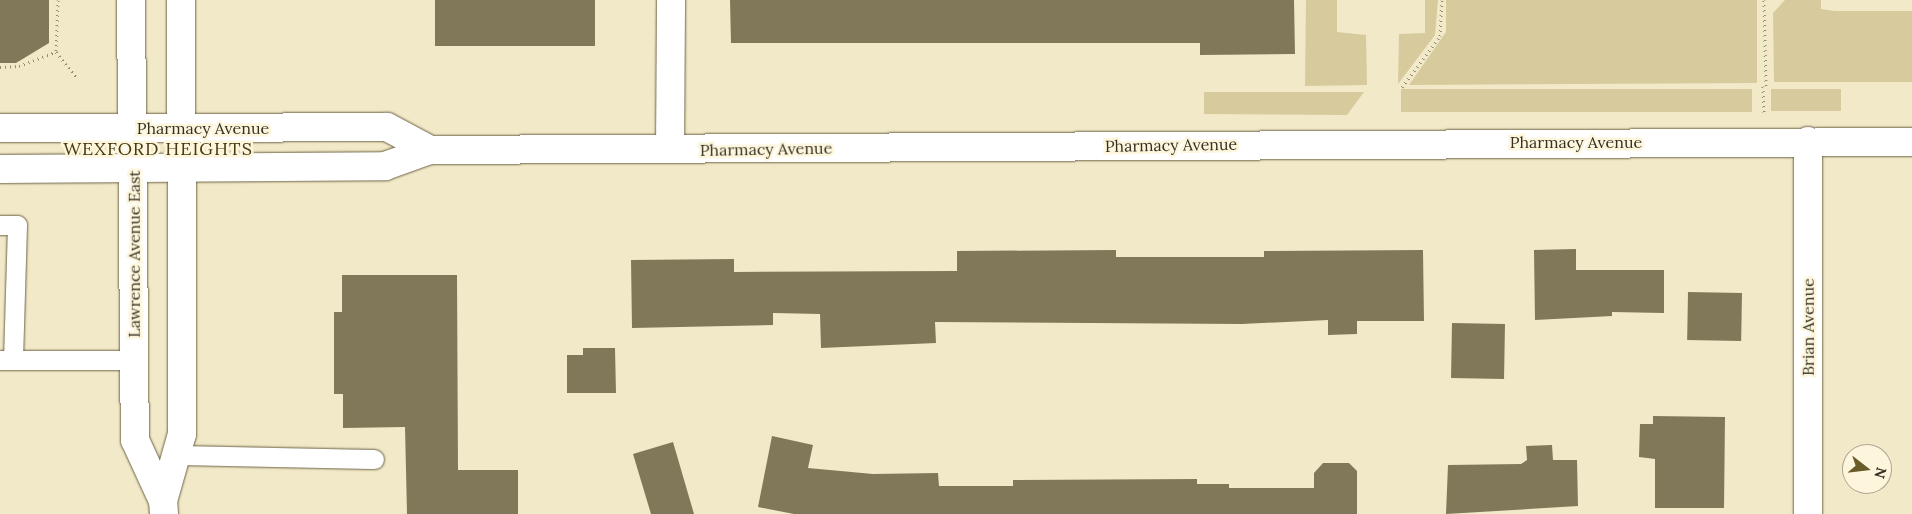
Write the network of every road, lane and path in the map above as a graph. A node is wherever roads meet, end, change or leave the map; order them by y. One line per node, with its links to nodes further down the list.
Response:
1 (58, 0): 7 (path)
2 (131, 0): 13 (street, Lawrence Avenue East)
3 (181, 0): 14 (street, Lawrence Avenue East)
4 (671, 0): 18 (street)
5 (1442, 0): 10 (path)
6 (1764, 0): 11 (path)
7 (56, 52): 8 (path); 9 (path)
8 (0, 66)
9 (76, 76)
10 (1402, 87)
11 (1764, 115)
12 (0, 128): 13 (street, Pharmacy Avenue)
13 (131, 128): 14 (street, Pharmacy Avenue); 20 (street, Lawrence Avenue East)
14 (182, 128): 17 (street, Pharmacy Avenue); 21 (street, Lawrence Avenue East)
15 (1808, 141): 16 (street, Pharmacy Avenue); 18 (street, Pharmacy Avenue); 28 (street, Brian Avenue)
16 (1912, 142)
17 (430, 150): 18 (street, Pharmacy Avenue); 21 (street, Pharmacy Avenue)
18 (670, 150)
19 (0, 169): 20 (street, Pharmacy Avenue)
20 (134, 169): 21 (street, Pharmacy Avenue); 24 (street, Lawrence Avenue East)
21 (184, 169): 25 (street, Lawrence Avenue East)
22 (0, 225): 23 (lane)
23 (6, 359): 24 (lane)
24 (134, 360): 27 (street, Lawrence Avenue East)
25 (176, 455): 26 (lane); 27 (street, Lawrence Avenue East)
26 (374, 459)
27 (164, 508)
28 (1808, 514)

